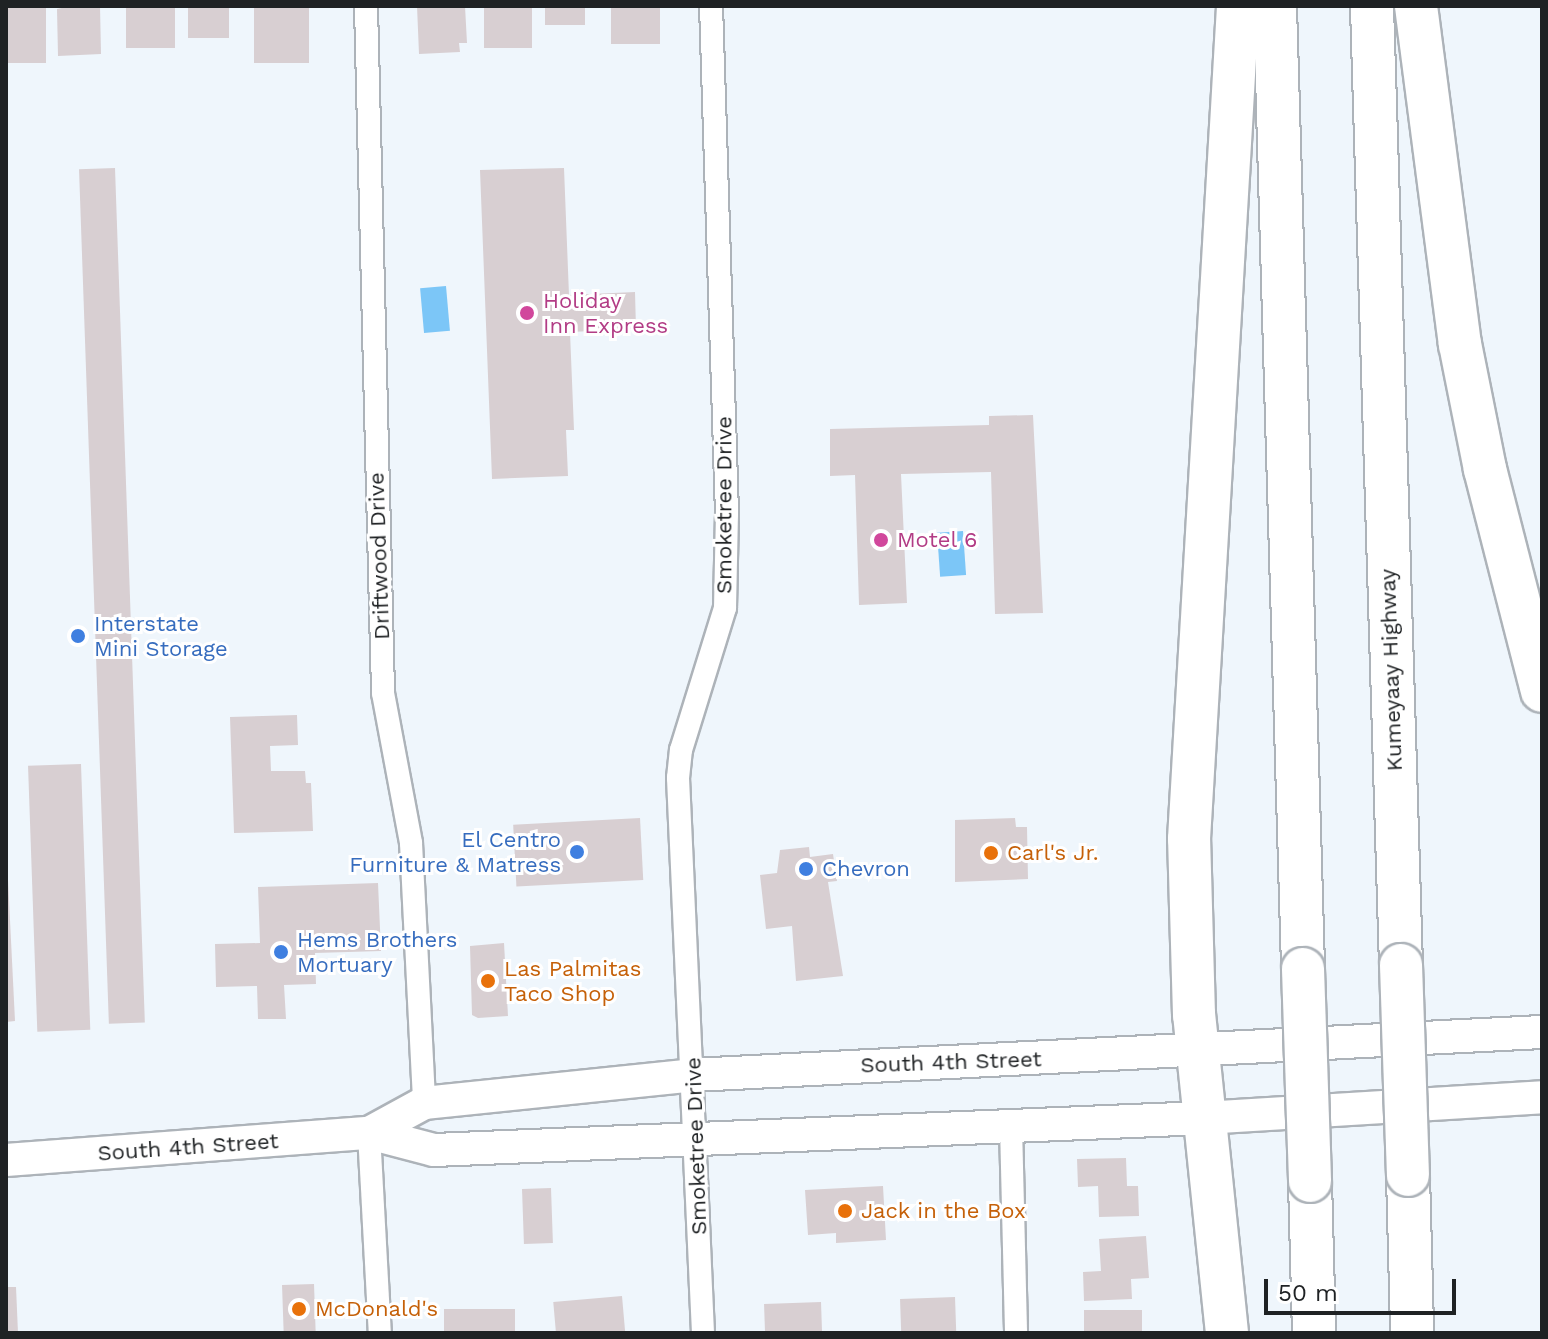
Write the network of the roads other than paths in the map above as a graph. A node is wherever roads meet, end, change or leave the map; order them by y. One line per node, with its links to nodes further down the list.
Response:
1 (366, 6): 12 (street, Driftwood Drive)
2 (711, 6): 10 (street, Smoketree Drive)
3 (1238, 6): 9 (highway)
4 (1275, 6): 22 (highway, bridge)
5 (1372, 6): 23 (highway, Kumeyaay Highway, bridge)
6 (1416, 6): 7 (highway)
7 (1542, 691)
8 (1542, 1032): 9 (main road, South 4th Street)
9 (1197, 1052): 10 (main road, South 4th Street); 13 (highway)
10 (693, 1075): 12 (main road, South 4th Street); 16 (street, Smoketree Drive)
11 (1542, 1097): 13 (main road, South 4th Street)
12 (424, 1103): 15 (main road, South 4th Street)
13 (1203, 1118): 14 (main road, South 4th Street); 21 (highway)
14 (1011, 1126): 16 (main road, South 4th Street); 20 (street)
15 (369, 1133): 16 (main road, South 4th Street); 17 (main road, South 4th Street); 18 (street)
16 (696, 1137): 19 (street, Smoketree Drive)
17 (6, 1160)
18 (380, 1333)
19 (703, 1333)
20 (1016, 1333)
21 (1227, 1333)
22 (1314, 1333)
23 (1412, 1333)

